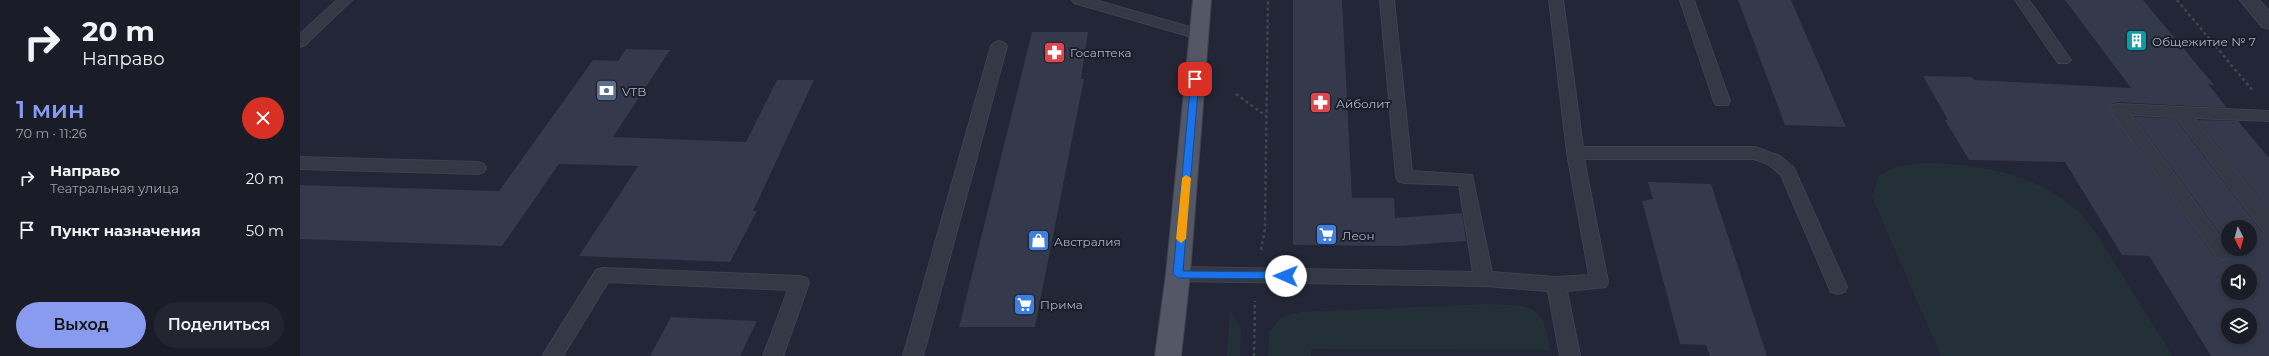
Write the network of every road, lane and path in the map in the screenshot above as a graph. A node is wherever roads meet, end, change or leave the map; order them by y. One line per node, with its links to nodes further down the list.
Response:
1 (345, 0): 13 (lane)
2 (1079, 0): 12 (lane)
3 (1202, 0): 12 (main road)
4 (1268, 0): 20 (path)
5 (1387, 0): 30 (lane)
6 (1556, 0): 22 (lane)
7 (1687, 0): 18 (lane)
8 (2022, 0): 15 (lane)
9 (2177, 0): 16 (path)
10 (2249, 0): 11 (street)
11 (2269, 23)
12 (1199, 34): 28 (main road)
13 (300, 42)
14 (999, 46): 35 (lane)
15 (2063, 60)
16 (2254, 91)
17 (1236, 94): 20 (path)
18 (1722, 101)
19 (2181, 112): 21 (lane); 25 (lane); 27 (lane)
20 (1266, 116): 26 (path)
21 (2269, 116)
22 (1575, 153): 31 (lane); 32 (lane)
23 (300, 164): 24 (lane)
24 (478, 168)
25 (2269, 226)
26 (1265, 230)
27 (2221, 250)
28 (1178, 274): 29 (lane); 36 (main road)
29 (1256, 276): 30 (lane); 37 (path)
30 (1484, 279): 31 (lane)
31 (1556, 284): 38 (lane)
32 (1838, 287)
33 (552, 356): 34 (lane)
34 (773, 356)
35 (913, 356)
36 (1168, 356)
37 (1254, 356)
38 (1570, 356)

